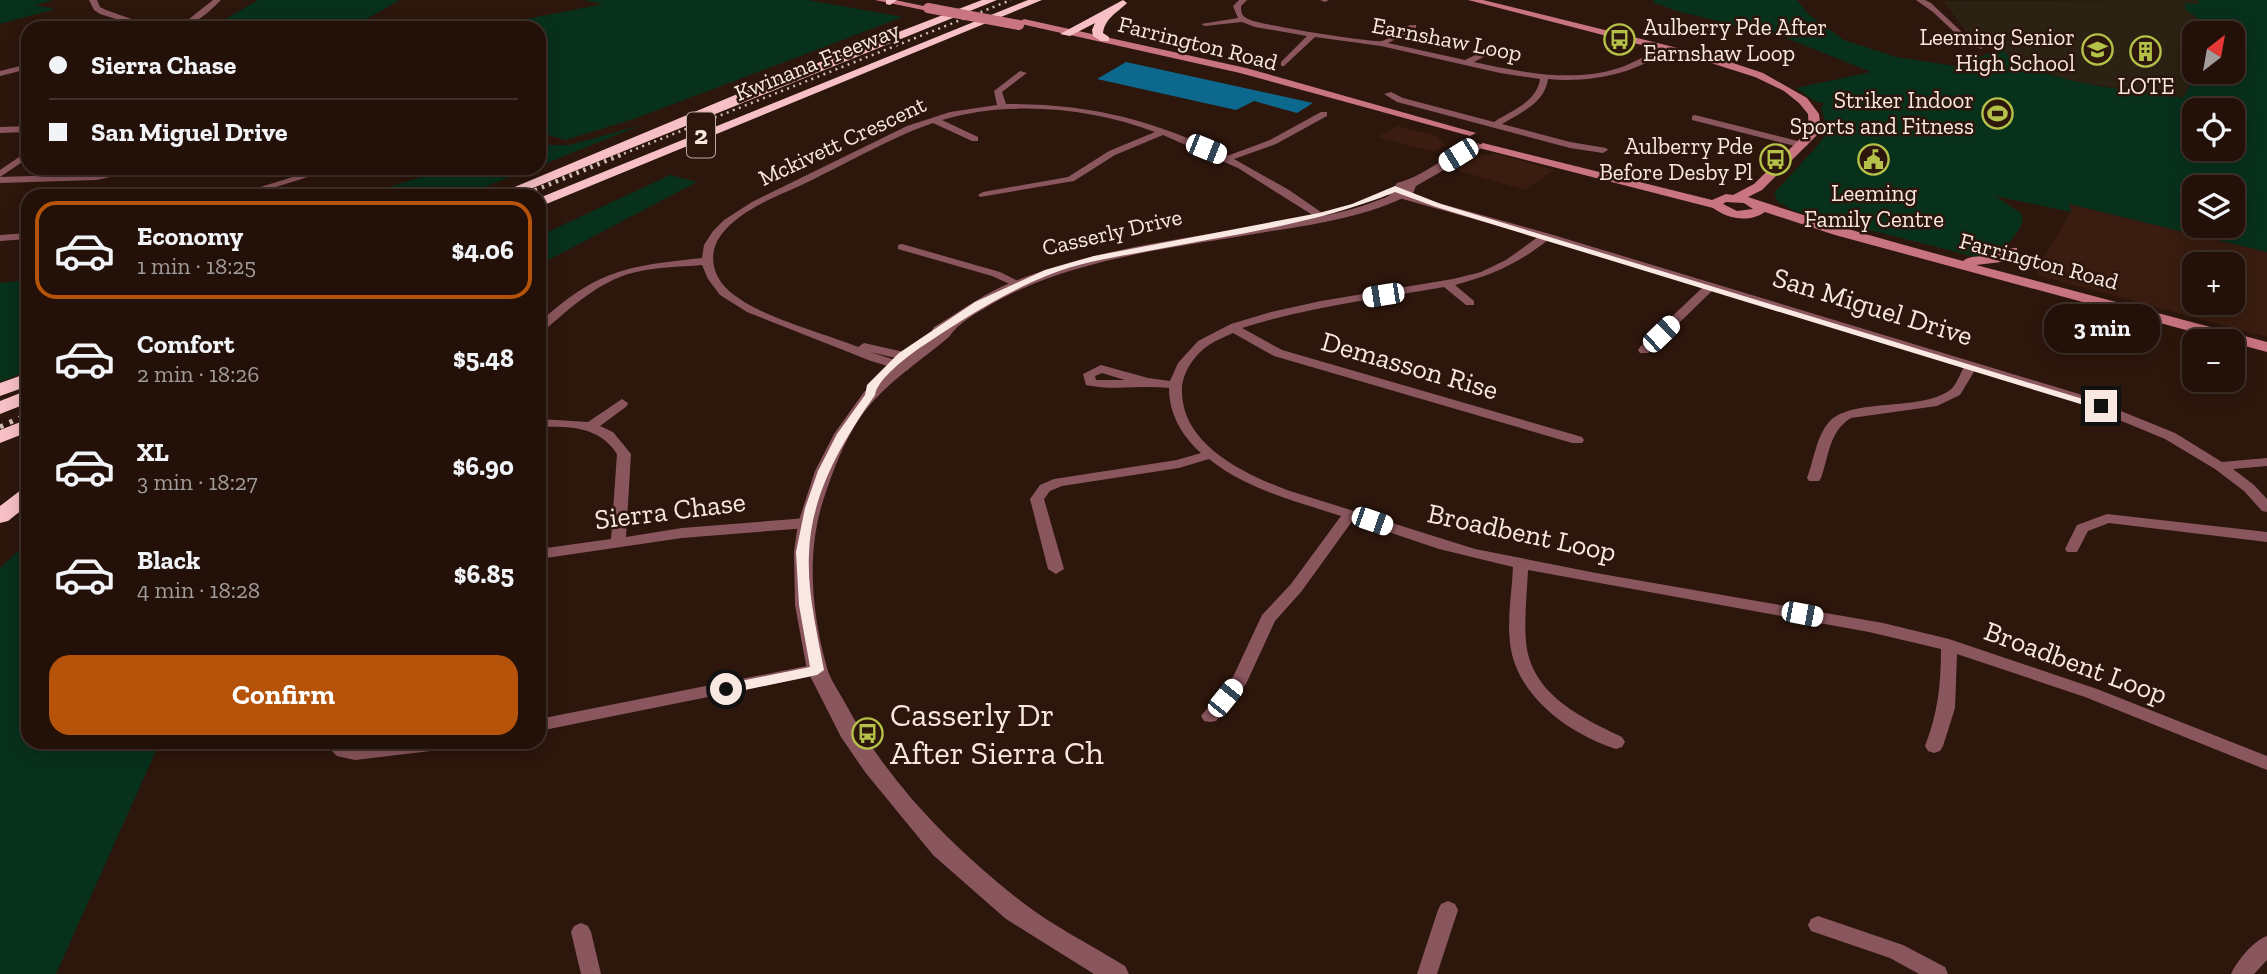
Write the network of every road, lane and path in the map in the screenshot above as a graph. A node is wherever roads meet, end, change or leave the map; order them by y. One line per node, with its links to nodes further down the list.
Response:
1 (93, 0): 14 (street)
2 (217, 0): 12 (street)
3 (902, 0): 11 (main road, Farrington Road)
4 (992, 0): 35 (highway, Kwinana Freeway / 2)
5 (1037, 0): 29 (highway, Kwinana Freeway / 2)
6 (1243, 0): 13 (street)
7 (1472, 0): 24 (main road)
8 (1920, 0): 23 (street)
9 (887, 1): 11 (main road, Farrington Road)
10 (1124, 2): 19 (highway); 21 (highway)
11 (931, 7): 19 (main road, Farrington Road, bridge)
12 (197, 16): 15 (street); 16 (street)
13 (1242, 19): 17 (street); 20 (street, Earnshaw Loop)
14 (136, 21)
15 (179, 21)
16 (192, 21)
17 (1205, 24)
18 (1413, 27): 22 (street)
19 (1069, 33): 21 (main road, Farrington Road); 45 (main road, Farrington Road)
20 (1313, 34): 22 (street, Earnshaw Loop); 27 (street)
21 (1105, 39): 45 (main road, Farrington Road)
22 (1381, 44): 26 (street, Earnshaw Loop)
23 (1979, 47)
24 (1666, 49): 34 (street, Earnshaw Loop); 48 (main road)
25 (1490, 50): 26 (street)
26 (1468, 62): 34 (street, Earnshaw Loop)
27 (1284, 64)
28 (21, 68): 30 (street)
29 (863, 69): 68 (highway, Kwinana Freeway / 2); 71 (highway)
30 (11, 71): 32 (street); 33 (street)
31 (1023, 73): 37 (street)
32 (0, 74)
33 (21, 74)
34 (1544, 76): 41 (street)
35 (751, 93): 55 (highway); 65 (highway, Kwinana Freeway / 2)
36 (1388, 94): 41 (street)
37 (1002, 106): 40 (street, Mckivett Crescent); 44 (street, Mckivett Crescent)
38 (1324, 114): 52 (street)
39 (1695, 118): 48 (street)
40 (934, 120): 46 (street); 79 (street, Mckivett Crescent)
41 (1495, 125): 50 (street)
42 (21, 129): 43 (street)
43 (0, 130)
44 (1162, 132): 52 (street, Mckivett Crescent); 67 (street)
45 (1465, 138): 47 (main road); 49 (main road); 51 (street)
46 (975, 139)
47 (1496, 141): 49 (main road); 69 (main road)
48 (1803, 145): 62 (main road)
49 (1481, 146): 51 (street, Casserly Drive); 69 (main road)
50 (1603, 150)
51 (1458, 155): 66 (street, Casserly Drive)
52 (1229, 158): 72 (street, Mckivett Crescent)
53 (21, 159): 56 (street)
54 (21, 171): 60 (street)
55 (546, 171)
56 (0, 174)
57 (107, 175): 60 (street)
58 (308, 175): 63 (street)
59 (537, 175): 64 (highway)
60 (5, 180): 61 (street)
61 (0, 187)
62 (1758, 187): 69 (main road); 70 (main road)
63 (260, 189)
64 (500, 189)
65 (517, 189)
66 (1400, 191): 72 (street, Casserly Drive); 75 (street, San Miguel Drive)
67 (983, 195)
68 (546, 200)
69 (1726, 200): 70 (main road); 70 (main road)
70 (1756, 208): 73 (main road, Farrington Road); 86 (main road, Farrington Road)
71 (546, 213)
72 (1316, 218): 80 (street, Casserly Drive)
73 (1840, 232): 78 (main road); 87 (main road, Farrington Road)
74 (21, 236): 76 (street)
75 (1546, 236): 81 (street); 82 (street, San Miguel Drive)
76 (0, 238)
77 (902, 247): 80 (street)
78 (2012, 251)
79 (706, 261): 84 (street); 91 (street)
80 (1018, 284): 91 (street, Casserly Drive)
81 (1447, 284): 83 (street); 85 (street)
82 (1711, 286): 88 (street); 92 (street, San Miguel Drive)
83 (1470, 303)
84 (546, 323)
85 (1233, 328): 95 (street); 104 (street, Demasson Rise)
86 (2182, 333)
87 (2267, 347)
88 (1644, 350)
89 (2245, 351): 90 (main road)
90 (2267, 357)
91 (903, 361): 113 (street, Casserly Drive)
92 (1971, 366): 107 (street, San Miguel Drive); 108 (street)
93 (21, 382): 96 (highway)
94 (1147, 382): 95 (street)
95 (1174, 385): 105 (street, Broadbent Loop)
96 (0, 390)
97 (21, 399): 99 (highway)
98 (622, 403): 101 (street)
99 (0, 408)
100 (546, 423): 101 (street)
101 (591, 426): 115 (street)
102 (21, 428): 103 (highway)
103 (0, 437)
104 (1577, 440)
105 (1209, 455): 111 (street, Broadbent Loop); 119 (street)
106 (2267, 462): 107 (street)
107 (2220, 466): 110 (street, San Miguel Drive)
108 (1814, 478)
109 (21, 500): 112 (highway)
110 (2267, 508)
111 (1350, 514): 118 (street, Broadbent Loop); 122 (street)
112 (0, 516)
113 (807, 523): 115 (street, Sierra Chase); 121 (street, Casserly Drive)
114 (2267, 537): 116 (street)
115 (618, 540): 117 (street, Sierra Chase)
116 (2071, 549)
117 (546, 553)
118 (1521, 563): 120 (street, Broadbent Loop); 124 (street)
119 (1056, 569)
120 (1949, 645): 125 (street); 128 (street, Broadbent Loop)
121 (817, 670): 123 (street); 135 (street, Casserly Drive)
122 (1210, 716)
123 (546, 724)
124 (1616, 742)
125 (1934, 746)
126 (341, 749): 127 (street)
127 (388, 749)
128 (2267, 763)
129 (1448, 910): 136 (street)
130 (1818, 925): 137 (street)
131 (581, 932): 134 (street)
132 (2267, 945): 133 (street)
133 (2251, 971)
134 (591, 974)
135 (1116, 974)
136 (1427, 974)
137 (1938, 974)

